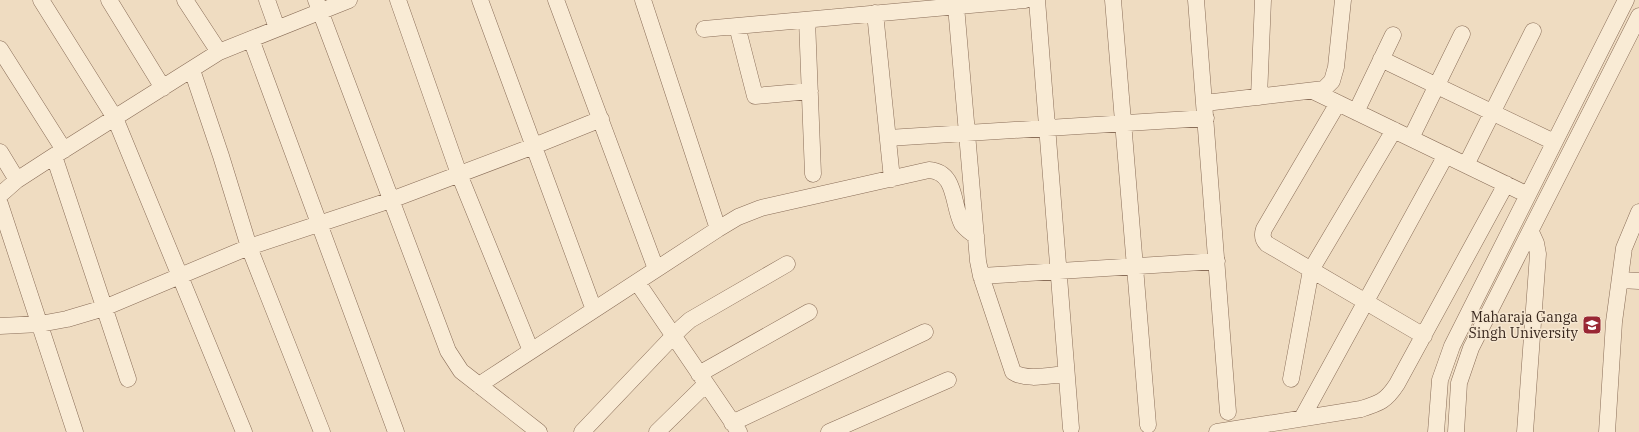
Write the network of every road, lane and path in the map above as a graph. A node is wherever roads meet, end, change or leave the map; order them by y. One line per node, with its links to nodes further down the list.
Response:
1 (109, 0): 36 (street)
2 (185, 0): 32 (street)
3 (267, 0): 25 (street)
4 (348, 0): 18 (street)
5 (398, 0): 58 (street)
6 (480, 0): 53 (street)
7 (556, 0): 45 (street)
8 (643, 0): 69 (street)
9 (1025, 0): 16 (street)
10 (1037, 0): 47 (street)
11 (1113, 0): 46 (street)
12 (1196, 0): 41 (street)
13 (1263, 0): 39 (street)
14 (1343, 0): 38 (street)
15 (1626, 0): 52 (street)
16 (999, 1): 20 (street)
17 (45, 2): 44 (street)
18 (318, 5): 25 (street); 65 (street)
19 (913, 5): 20 (street); 21 (street)
20 (956, 6): 49 (street)
21 (875, 13): 23 (street); 50 (street)
22 (1639, 16): 70 (street)
23 (807, 20): 24 (street); 37 (street)
24 (736, 26): 26 (street); 37 (street)
25 (277, 28): 30 (street)
26 (704, 29)
27 (1533, 32): 43 (street)
28 (1462, 34): 35 (street)
29 (1393, 35): 33 (street)
30 (251, 39): 32 (street); 68 (street)
31 (0, 49): 55 (street)
32 (220, 52): 34 (street)
33 (1381, 59): 35 (street); 42 (street)
34 (192, 70): 36 (street); 72 (street)
35 (1437, 86): 43 (street); 51 (street)
36 (163, 88): 44 (street)
37 (810, 91): 59 (street)
38 (1313, 91): 39 (street); 40 (street)
39 (1259, 97): 41 (street)
40 (1338, 103): 42 (street); 77 (street)
41 (1205, 111): 46 (street); 73 (street)
42 (1356, 112): 48 (street)
43 (1492, 112): 52 (street); 57 (street)
44 (115, 118): 55 (street); 80 (street)
45 (601, 119): 53 (street); 76 (street)
46 (1123, 123): 47 (street); 75 (street)
47 (1047, 128): 49 (street); 78 (street)
48 (1394, 130): 51 (street); 77 (street)
49 (967, 133): 50 (street); 71 (street)
50 (888, 138): 60 (street)
51 (1411, 138): 56 (street)
52 (1554, 142): 64 (street)
53 (534, 146): 58 (street); 86 (street)
54 (0, 152): 61 (street)
55 (59, 152): 61 (street); 85 (street)
56 (1446, 155): 57 (street); 84 (street)
57 (1466, 165): 62 (street)
58 (459, 174): 65 (street); 93 (street)
59 (813, 174)
60 (892, 179): 69 (street); 71 (street)
61 (17, 180): 63 (street)
62 (1506, 184): 64 (street); 92 (street)
63 (0, 195)
64 (1528, 195): 114 (street)
65 (391, 200): 68 (street); 99 (street)
66 (0, 204): 88 (street)
67 (1639, 212): 81 (street)
68 (319, 224): 72 (street); 108 (street)
69 (718, 229): 76 (street)
70 (1531, 232): 115 (street); 116 (street)
71 (976, 236): 79 (street)
72 (249, 247): 80 (street); 107 (street)
73 (1217, 261): 75 (street); 100 (street)
74 (787, 264): 91 (street)
75 (1135, 266): 78 (street); 102 (street)
76 (656, 269): 83 (street)
77 (1311, 270): 84 (street); 97 (street)
78 (1058, 271): 79 (street); 94 (street)
79 (981, 276): 94 (street)
80 (180, 277): 85 (street); 106 (street)
81 (1620, 280): 82 (street); 117 (street)
82 (1639, 280)
83 (637, 282): 86 (street); 91 (street)
84 (1366, 302): 92 (street); 101 (street)
85 (104, 308): 88 (street); 95 (street)
86 (594, 310): 93 (street)
87 (809, 312): 96 (street)
88 (40, 324): 89 (street); 105 (street)
89 (0, 326)
90 (925, 332): 104 (street)
91 (672, 336): 96 (street); 110 (street)
92 (1424, 336): 101 (street)
93 (531, 351): 99 (street)
94 (1066, 374): 103 (street)
95 (128, 379)
96 (702, 379): 104 (street); 111 (street)
97 (1291, 379)
98 (948, 380): 112 (street)
99 (479, 385): 109 (street)
100 (1228, 412)
101 (1302, 418): 113 (street)
102 (1148, 425)
103 (1071, 428)
104 (734, 429)
105 (75, 432)
106 (244, 432)
107 (322, 432)
108 (396, 432)
109 (539, 432)
110 (582, 432)
111 (657, 432)
112 (829, 432)
113 (1217, 432)
114 (1436, 432)
115 (1456, 432)
116 (1525, 432)
117 (1606, 432)

